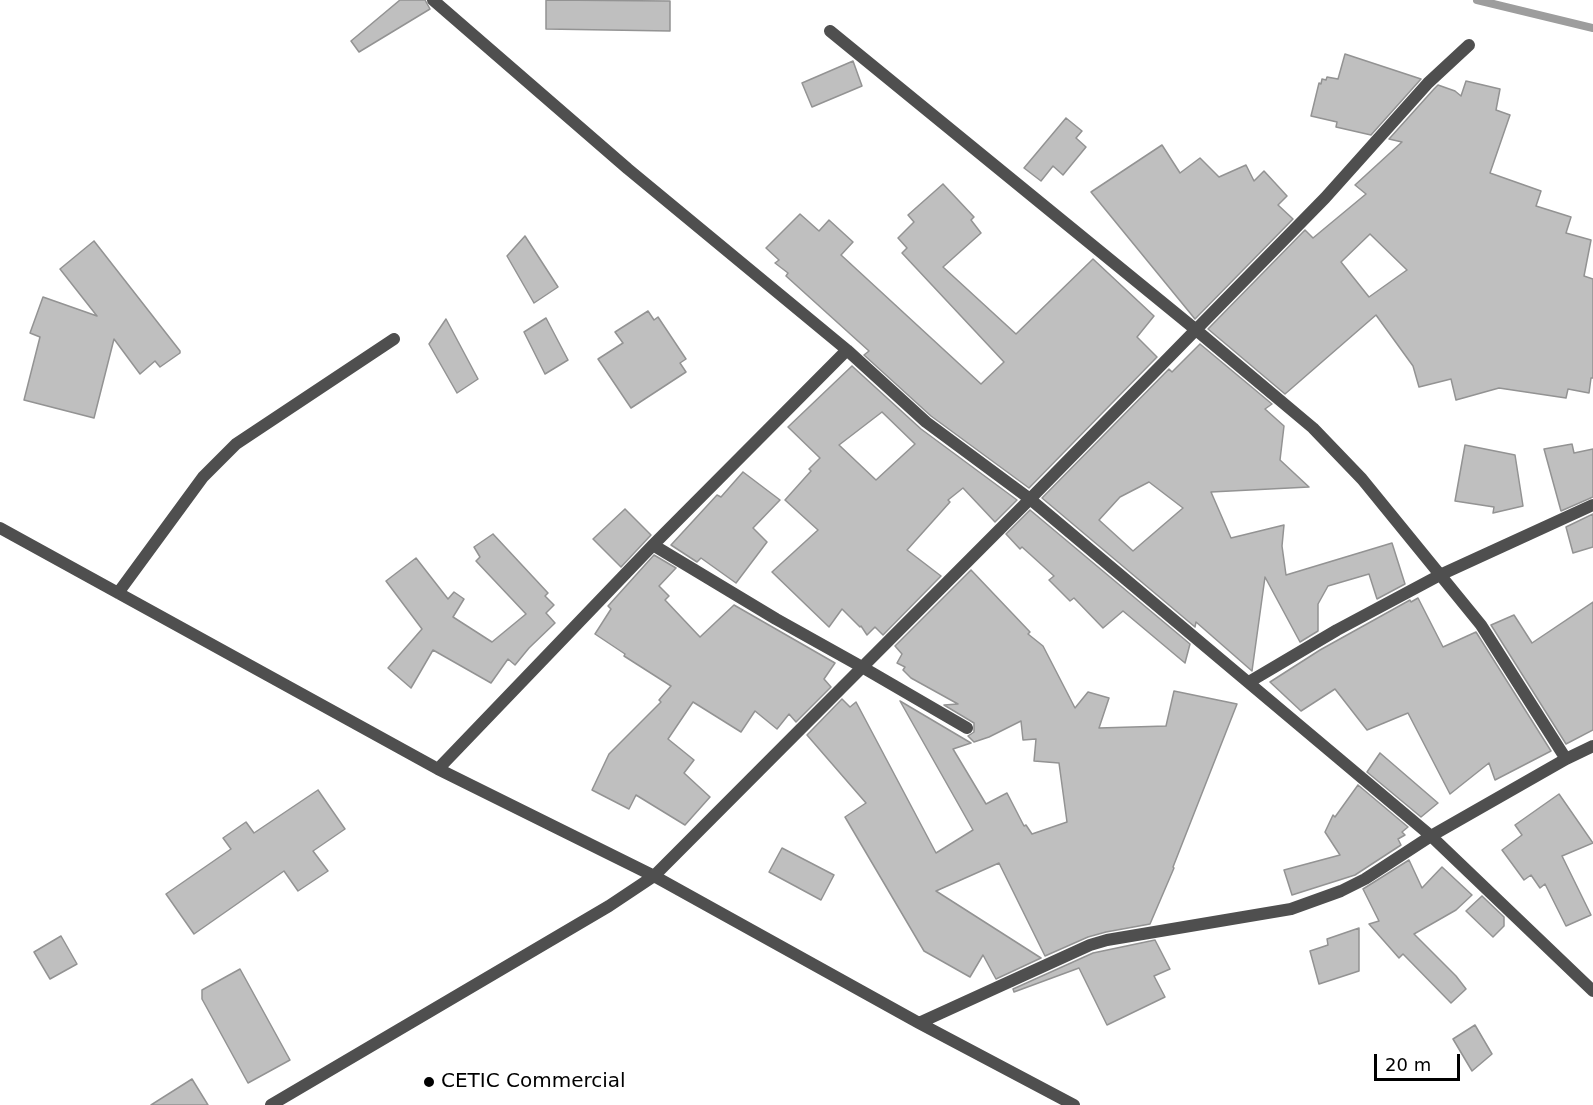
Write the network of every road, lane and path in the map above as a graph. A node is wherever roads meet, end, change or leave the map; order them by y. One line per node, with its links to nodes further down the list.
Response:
1 (433, 0): 6 (street)
2 (830, 31): 4 (street)
3 (1469, 45): 4 (street)
4 (1196, 329): 7 (street); 11 (street)
5 (394, 339): 12 (street)
6 (847, 350): 7 (street); 10 (street)
7 (1030, 499): 13 (street); 14 (street)
8 (1593, 506): 11 (street)
9 (0, 528): 12 (street)
10 (653, 545): 13 (street); 18 (street)
11 (1440, 575): 14 (street); 17 (street)
12 (118, 593): 18 (street)
13 (862, 667): 15 (street); 20 (street)
14 (1249, 682): 19 (street)
15 (967, 728)
16 (1593, 746): 17 (street)
17 (1566, 759): 19 (street)
18 (438, 769): 20 (street)
19 (1431, 836): 21 (street); 22 (street)
20 (654, 876): 22 (street); 23 (street)
21 (1593, 991)
22 (919, 1023): 24 (street)
23 (271, 1105)
24 (1074, 1105)

